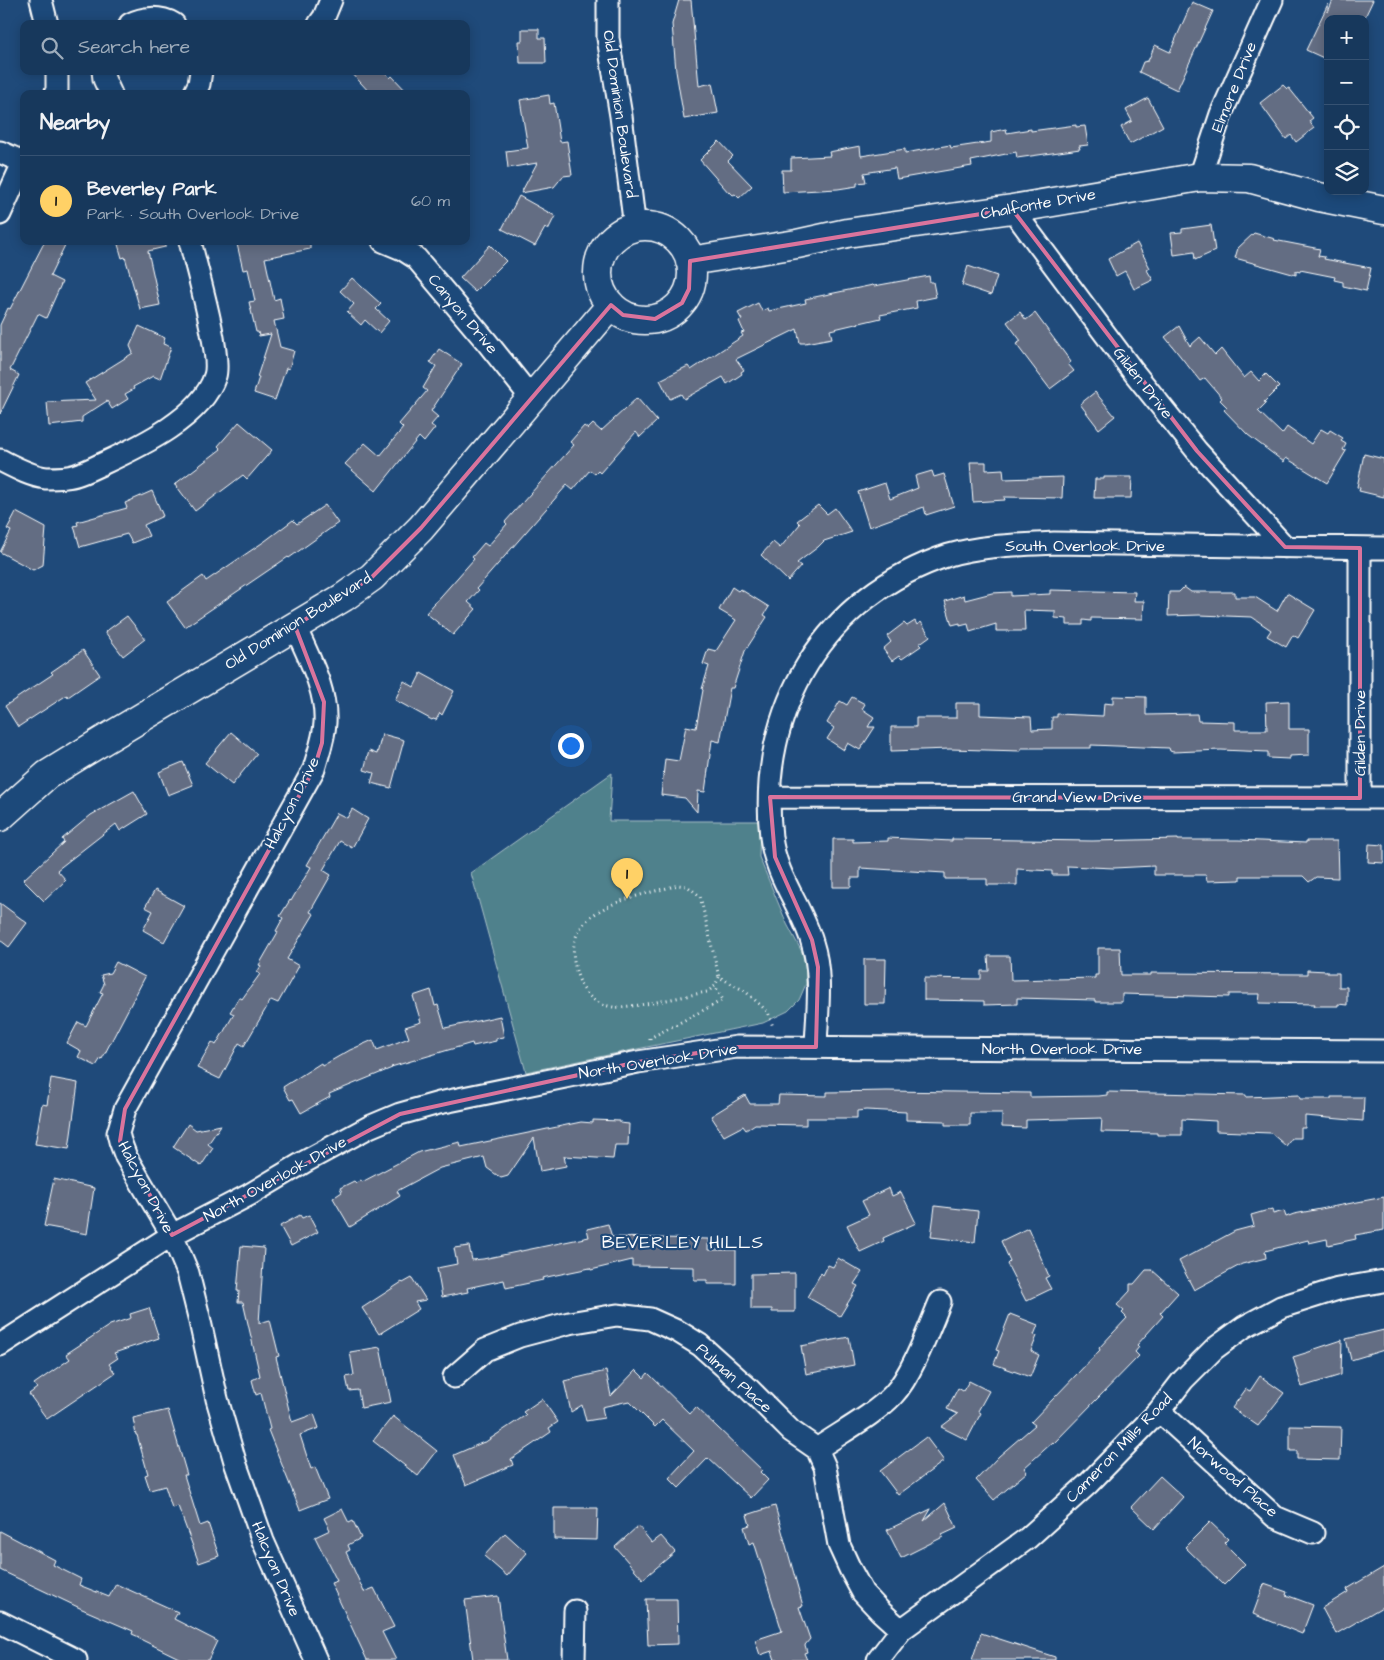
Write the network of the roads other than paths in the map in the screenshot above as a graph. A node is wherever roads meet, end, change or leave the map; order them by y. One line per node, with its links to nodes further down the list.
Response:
1 (41, 0): 6 (street)
2 (332, 0): 8 (street)
3 (608, 0): 22 (street, Old Dominion Boulevard)
4 (1272, 0): 18 (street, Elmore Drive)
5 (136, 14): 7 (street)
6 (46, 20)
7 (163, 20)
8 (322, 20)
9 (57, 75): 12 (street)
10 (103, 75): 13 (street)
11 (200, 75): 14 (street)
12 (56, 90)
13 (108, 90)
14 (196, 90)
15 (0, 152): 16 (street)
16 (20, 161)
17 (20, 169): 21 (street)
18 (1200, 177): 19 (street, Chalfonte Drive); 20 (street, Chalfonte Drive)
19 (1012, 209): 25 (street, Chalfonte Drive); 29 (street, Gilden Drive)
20 (1384, 210)
21 (0, 214)
22 (635, 228): 25 (street); 26 (street)
23 (191, 245): 28 (street)
24 (392, 245): 27 (street, Canyon Drive)
25 (690, 261): 26 (street)
26 (611, 305): 27 (street, Old Dominion Boulevard)
27 (532, 399): 32 (street, Old Dominion Boulevard)
28 (0, 460)
29 (1285, 547): 30 (street, South Overlook Drive); 33 (street, South Overlook Drive)
30 (1360, 548): 31 (street, South Overlook Drive); 34 (street, Gilden Drive)
31 (1384, 548)
32 (295, 626): 36 (street, Old Dominion Boulevard); 39 (street, Halcyon Drive)
33 (770, 797): 34 (street, Grand View Drive); 37 (street, South Overlook Drive)
34 (1360, 798): 35 (street, Grand View Drive)
35 (1384, 798)
36 (0, 817)
37 (816, 1047): 38 (street, North Overlook Drive); 39 (street, North Overlook Drive)
38 (1384, 1051)
39 (172, 1235): 42 (street, North Overlook Drive); 51 (street, Halcyon Drive)
40 (1384, 1281): 44 (street, Cameron Mills Road)
41 (940, 1302): 45 (street)
42 (0, 1345)
43 (454, 1377): 45 (street, Pulman Place)
44 (1159, 1411): 46 (street, Norwood Place); 49 (street, Cameron Mills Road)
45 (817, 1449): 49 (street)
46 (1313, 1533)
47 (575, 1611): 52 (street)
48 (0, 1622): 50 (street)
49 (901, 1630): 53 (street, Cameron Mills Road)
50 (76, 1660)
51 (316, 1660)
52 (574, 1660)
53 (878, 1660)

